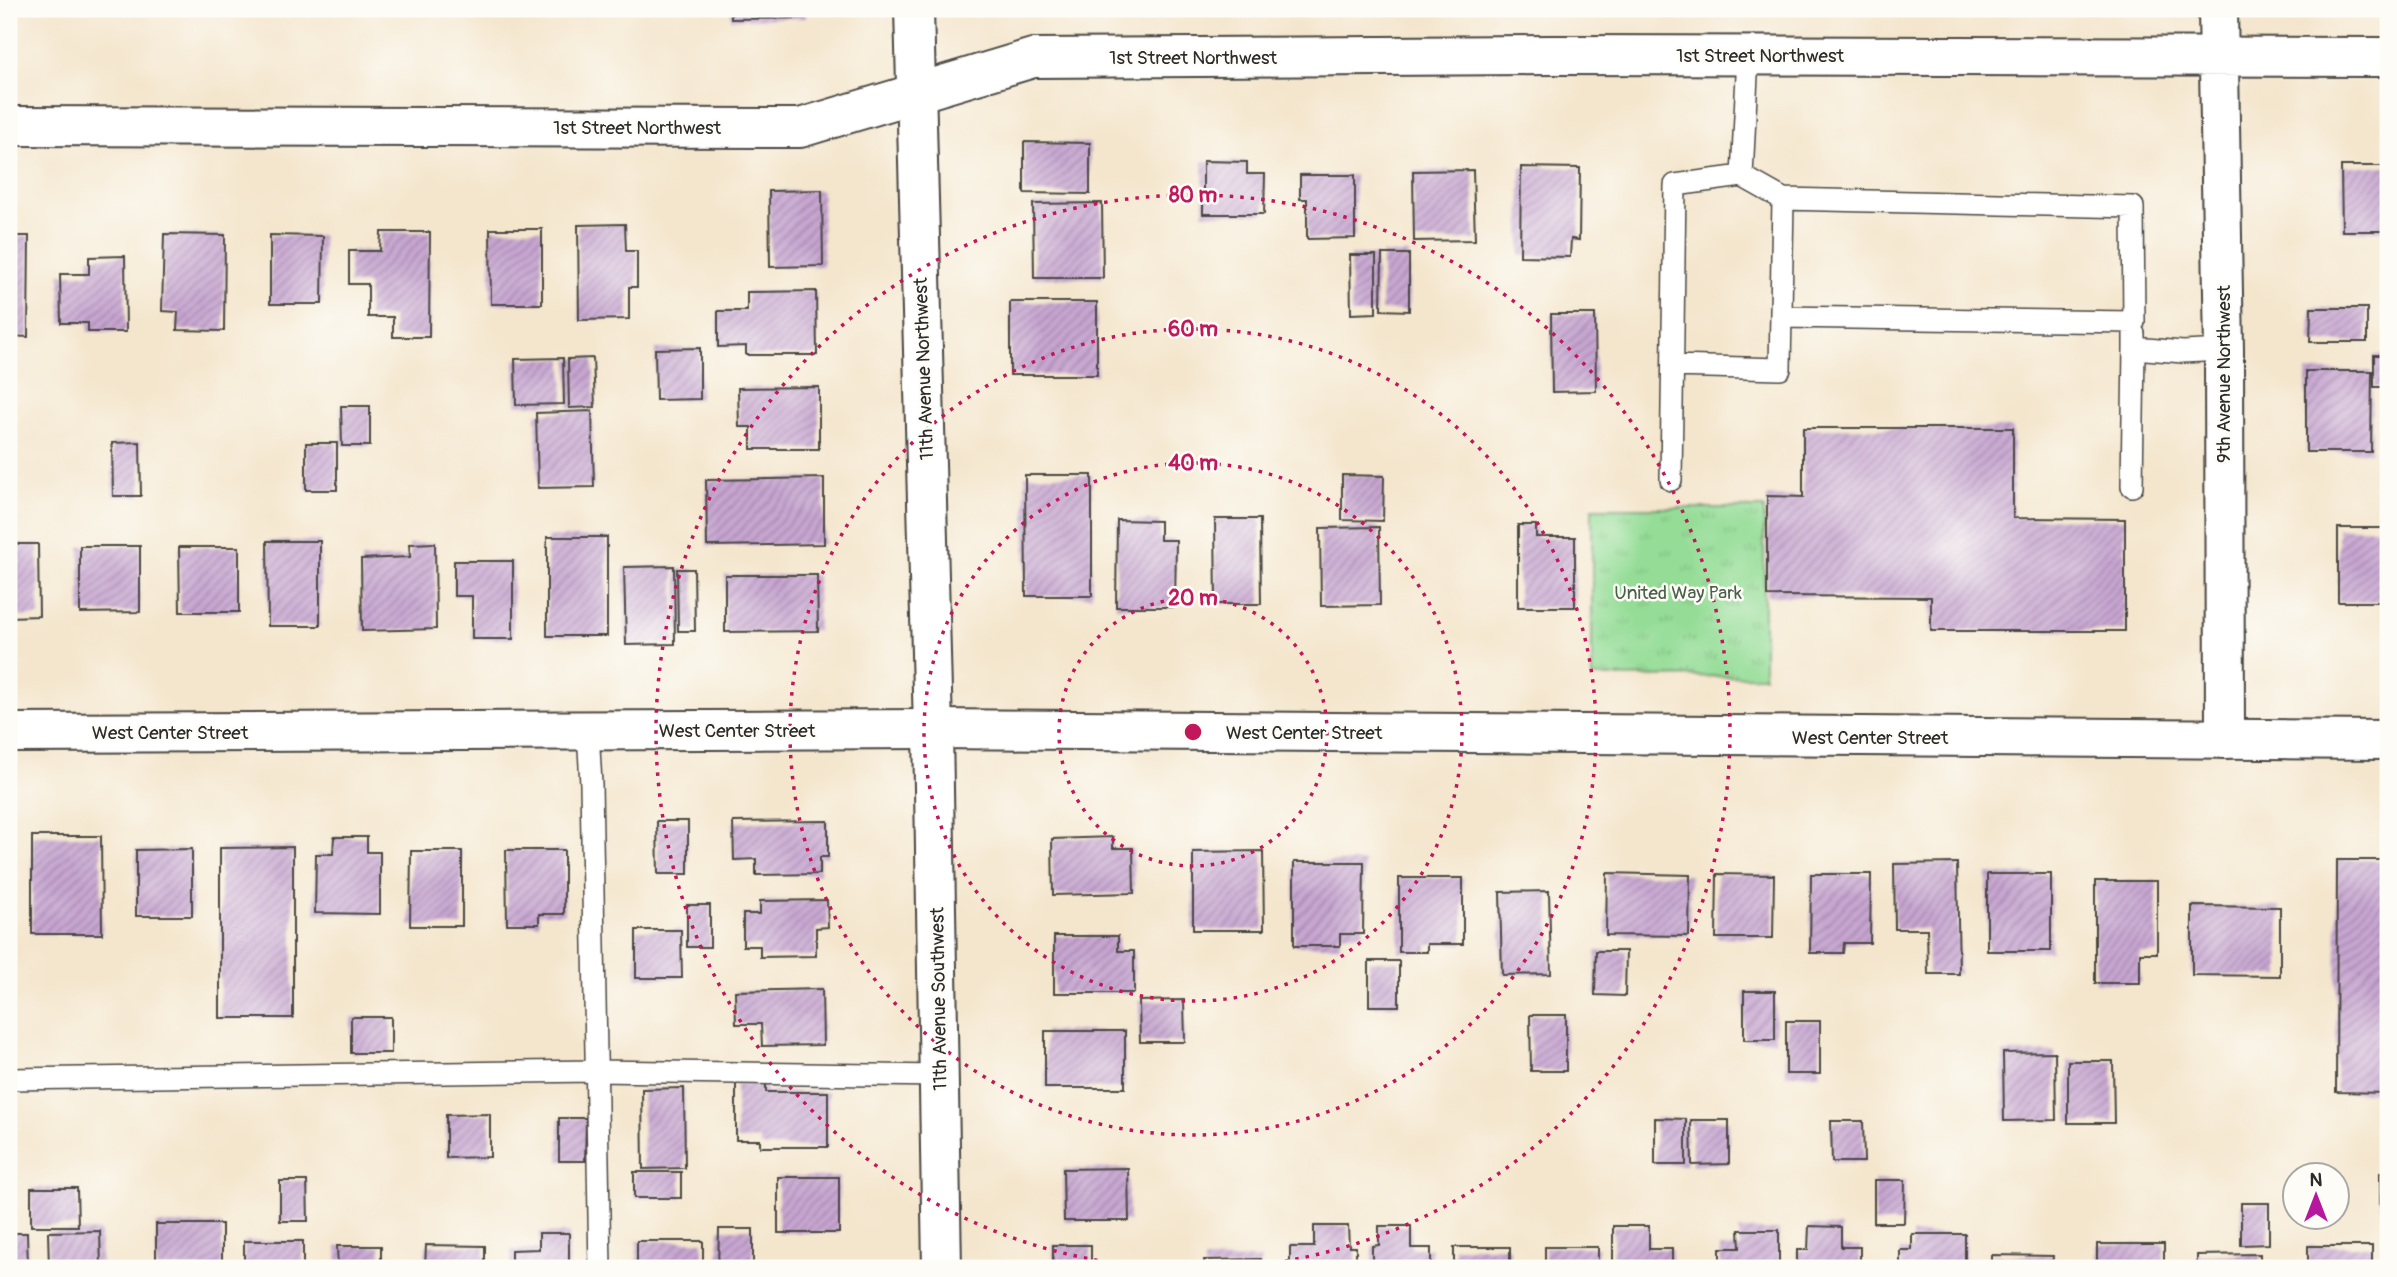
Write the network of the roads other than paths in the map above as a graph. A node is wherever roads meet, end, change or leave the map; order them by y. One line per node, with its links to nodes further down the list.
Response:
1 (914, 9): 6 (street, 11th Avenue Northwest)
2 (2218, 9): 4 (street, 9th Avenue Northwest)
3 (1748, 55): 4 (street, 1st Street Northwest); 6 (street, 1st Street Northwest); 8 (lane)
4 (2219, 55): 5 (street, 1st Street Northwest); 13 (street, 9th Avenue Northwest)
5 (2388, 57)
6 (915, 92): 7 (street, 1st Street Northwest); 17 (street, 11th Avenue Northwest)
7 (9, 126)
8 (1742, 176): 9 (lane); 14 (lane)
9 (1783, 200): 10 (lane); 11 (lane)
10 (1781, 317): 11 (lane); 14 (lane)
11 (2134, 323): 12 (lane)
12 (2134, 348): 13 (lane); 16 (lane)
13 (2224, 350): 20 (street, 9th Avenue Northwest)
14 (1673, 366): 15 (lane)
15 (1671, 480)
16 (2132, 486)
17 (933, 729): 18 (street, West Center Street); 20 (street, West Center Street); 23 (street, 11th Avenue Southwest)
18 (588, 730): 19 (street, West Center Street); 22 (lane)
19 (9, 733)
20 (2225, 739): 21 (street, West Center Street)
21 (2388, 740)
22 (596, 1071): 23 (lane); 24 (lane); 25 (lane)
23 (939, 1076): 26 (street, 11th Avenue Southwest)
24 (9, 1079)
25 (600, 1268)
26 (942, 1268)

